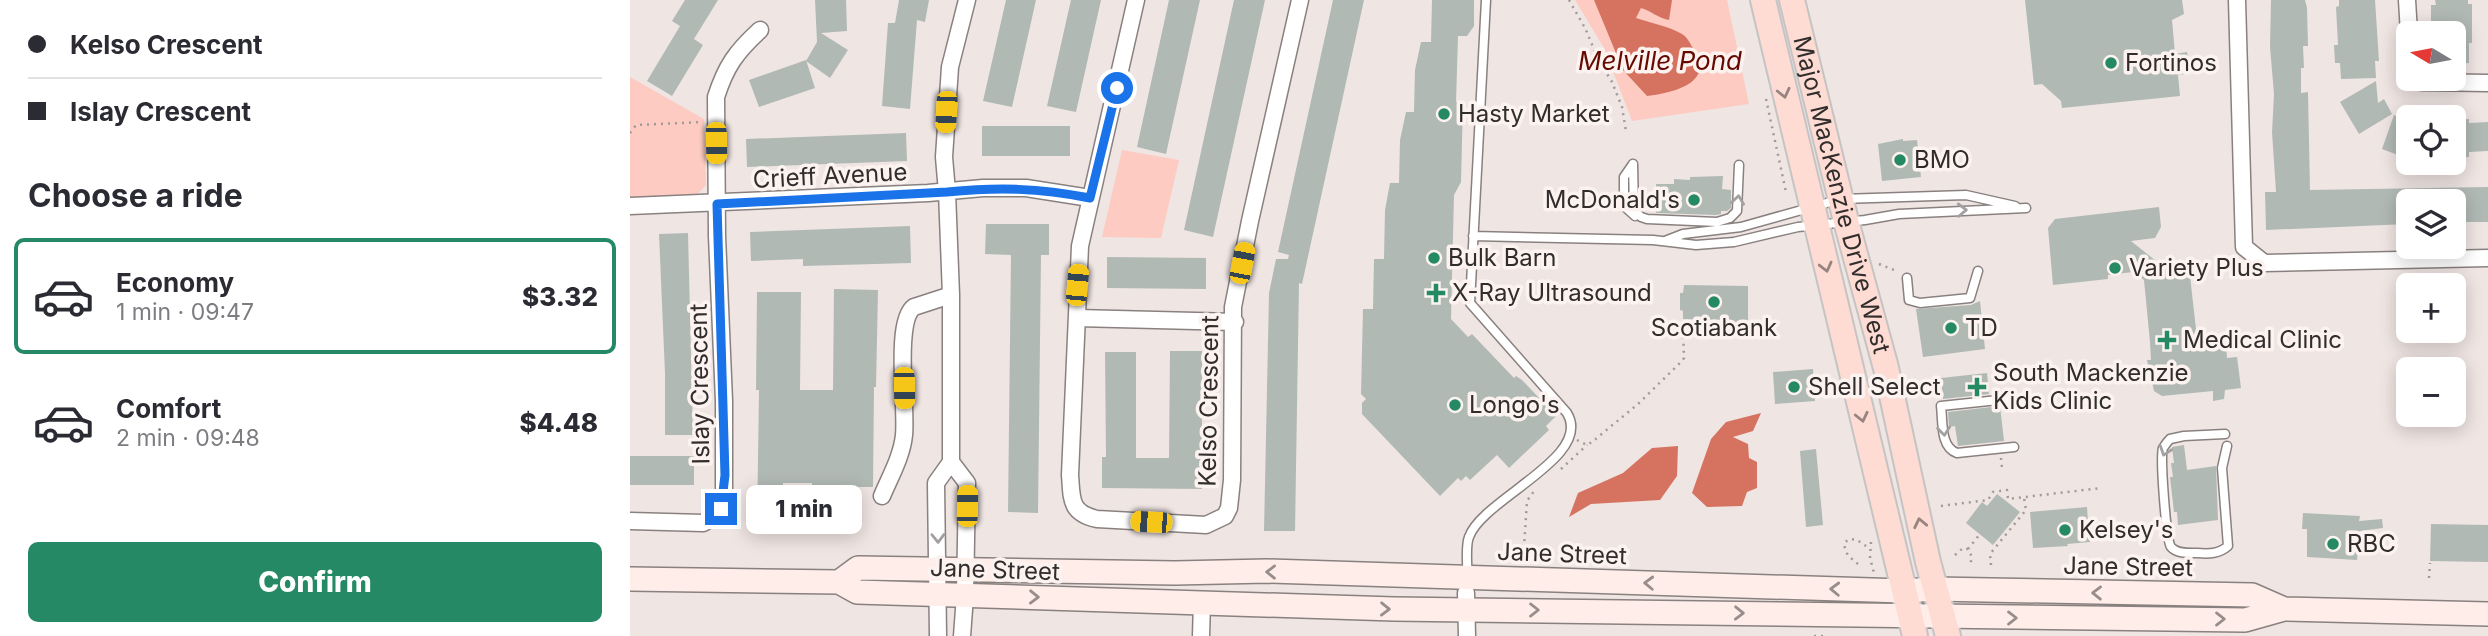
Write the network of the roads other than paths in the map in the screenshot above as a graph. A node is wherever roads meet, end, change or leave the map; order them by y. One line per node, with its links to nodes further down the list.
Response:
1 (967, 0): 15 (street)
2 (1136, 0): 16 (street, Kelso Crescent)
3 (1300, 0): 28 (street, Kelso Crescent)
4 (1486, 0): 21 (lane)
5 (1763, 0): 20 (main road, Major MacKenzie Drive West, one-way to 20)
6 (1792, 0): 19 (main road, Major MacKenzie Drive West)
7 (2237, 0): 23 (street)
8 (2407, 0): 9 (street)
9 (2408, 21)
10 (760, 30): 17 (street)
11 (2466, 83): 12 (street)
12 (2488, 83)
13 (1633, 164): 14 (lane, one-way to 14)
14 (1739, 165)
15 (947, 192): 16 (street, Crieff Avenue); 17 (street, Crieff Avenue); 26 (street)
16 (1090, 198): 27 (street, Kelso Crescent)
17 (717, 204): 18 (street, Crieff Avenue); 35 (street, Islay Crescent)
18 (630, 206)
19 (1844, 210): 19 (lane, one-way to 19); 20 (lane); 20 (lane); 40 (main road, Major MacKenzie Drive West, one-way to 19)
20 (1814, 216): 22 (lane); 22 (lane); 46 (main road, Major MacKenzie Drive West, one-way to 46)
21 (1473, 236): 22 (lane); 41 (lane)
22 (1665, 241)
23 (2488, 258)
24 (1978, 271): 25 (lane)
25 (1907, 278)
26 (951, 295): 33 (street); 34 (street)
27 (1077, 317): 28 (street); 28 (street, Kelso Crescent)
28 (1235, 322)
29 (2008, 398): 32 (lane, one-way to 32)
30 (2225, 434): 31 (lane, one-way to 31)
31 (2227, 446)
32 (2014, 447)
33 (951, 462): 36 (street, one-way to 36); 37 (street)
34 (882, 496)
35 (630, 521)
36 (939, 570): 37 (main road, Jane Street); 39 (main road, Jane Street); 42 (street)
37 (965, 570): 41 (main road, Jane Street, one-way to 37); 43 (street)
38 (630, 579): 39 (main road, Jane Street)
39 (839, 582): 42 (main road, Jane Street)
40 (1935, 589): 45 (main road, Jane Street, one-way to 40); 46 (main road, Jane Street); 48 (main road, Major MacKenzie Drive West)
41 (1466, 593): 44 (main road, Jane Street, one-way to 41); 46 (main road, Jane Street, one-way to 41); 46 (main road, Jane Street, one-way to 46); 52 (street)
42 (939, 594): 43 (main road, Jane Street); 49 (street)
43 (965, 596): 44 (main road, Jane Street, one-way to 44); 50 (street)
44 (1202, 602): 51 (street)
45 (2284, 610): 47 (main road, Jane Street); 48 (main road, Jane Street, one-way to 45)
46 (1909, 614): 48 (main road, Jane Street)
47 (2488, 614)
48 (1946, 626)
49 (938, 636)
50 (962, 636)
51 (1202, 636)
52 (1466, 636)

